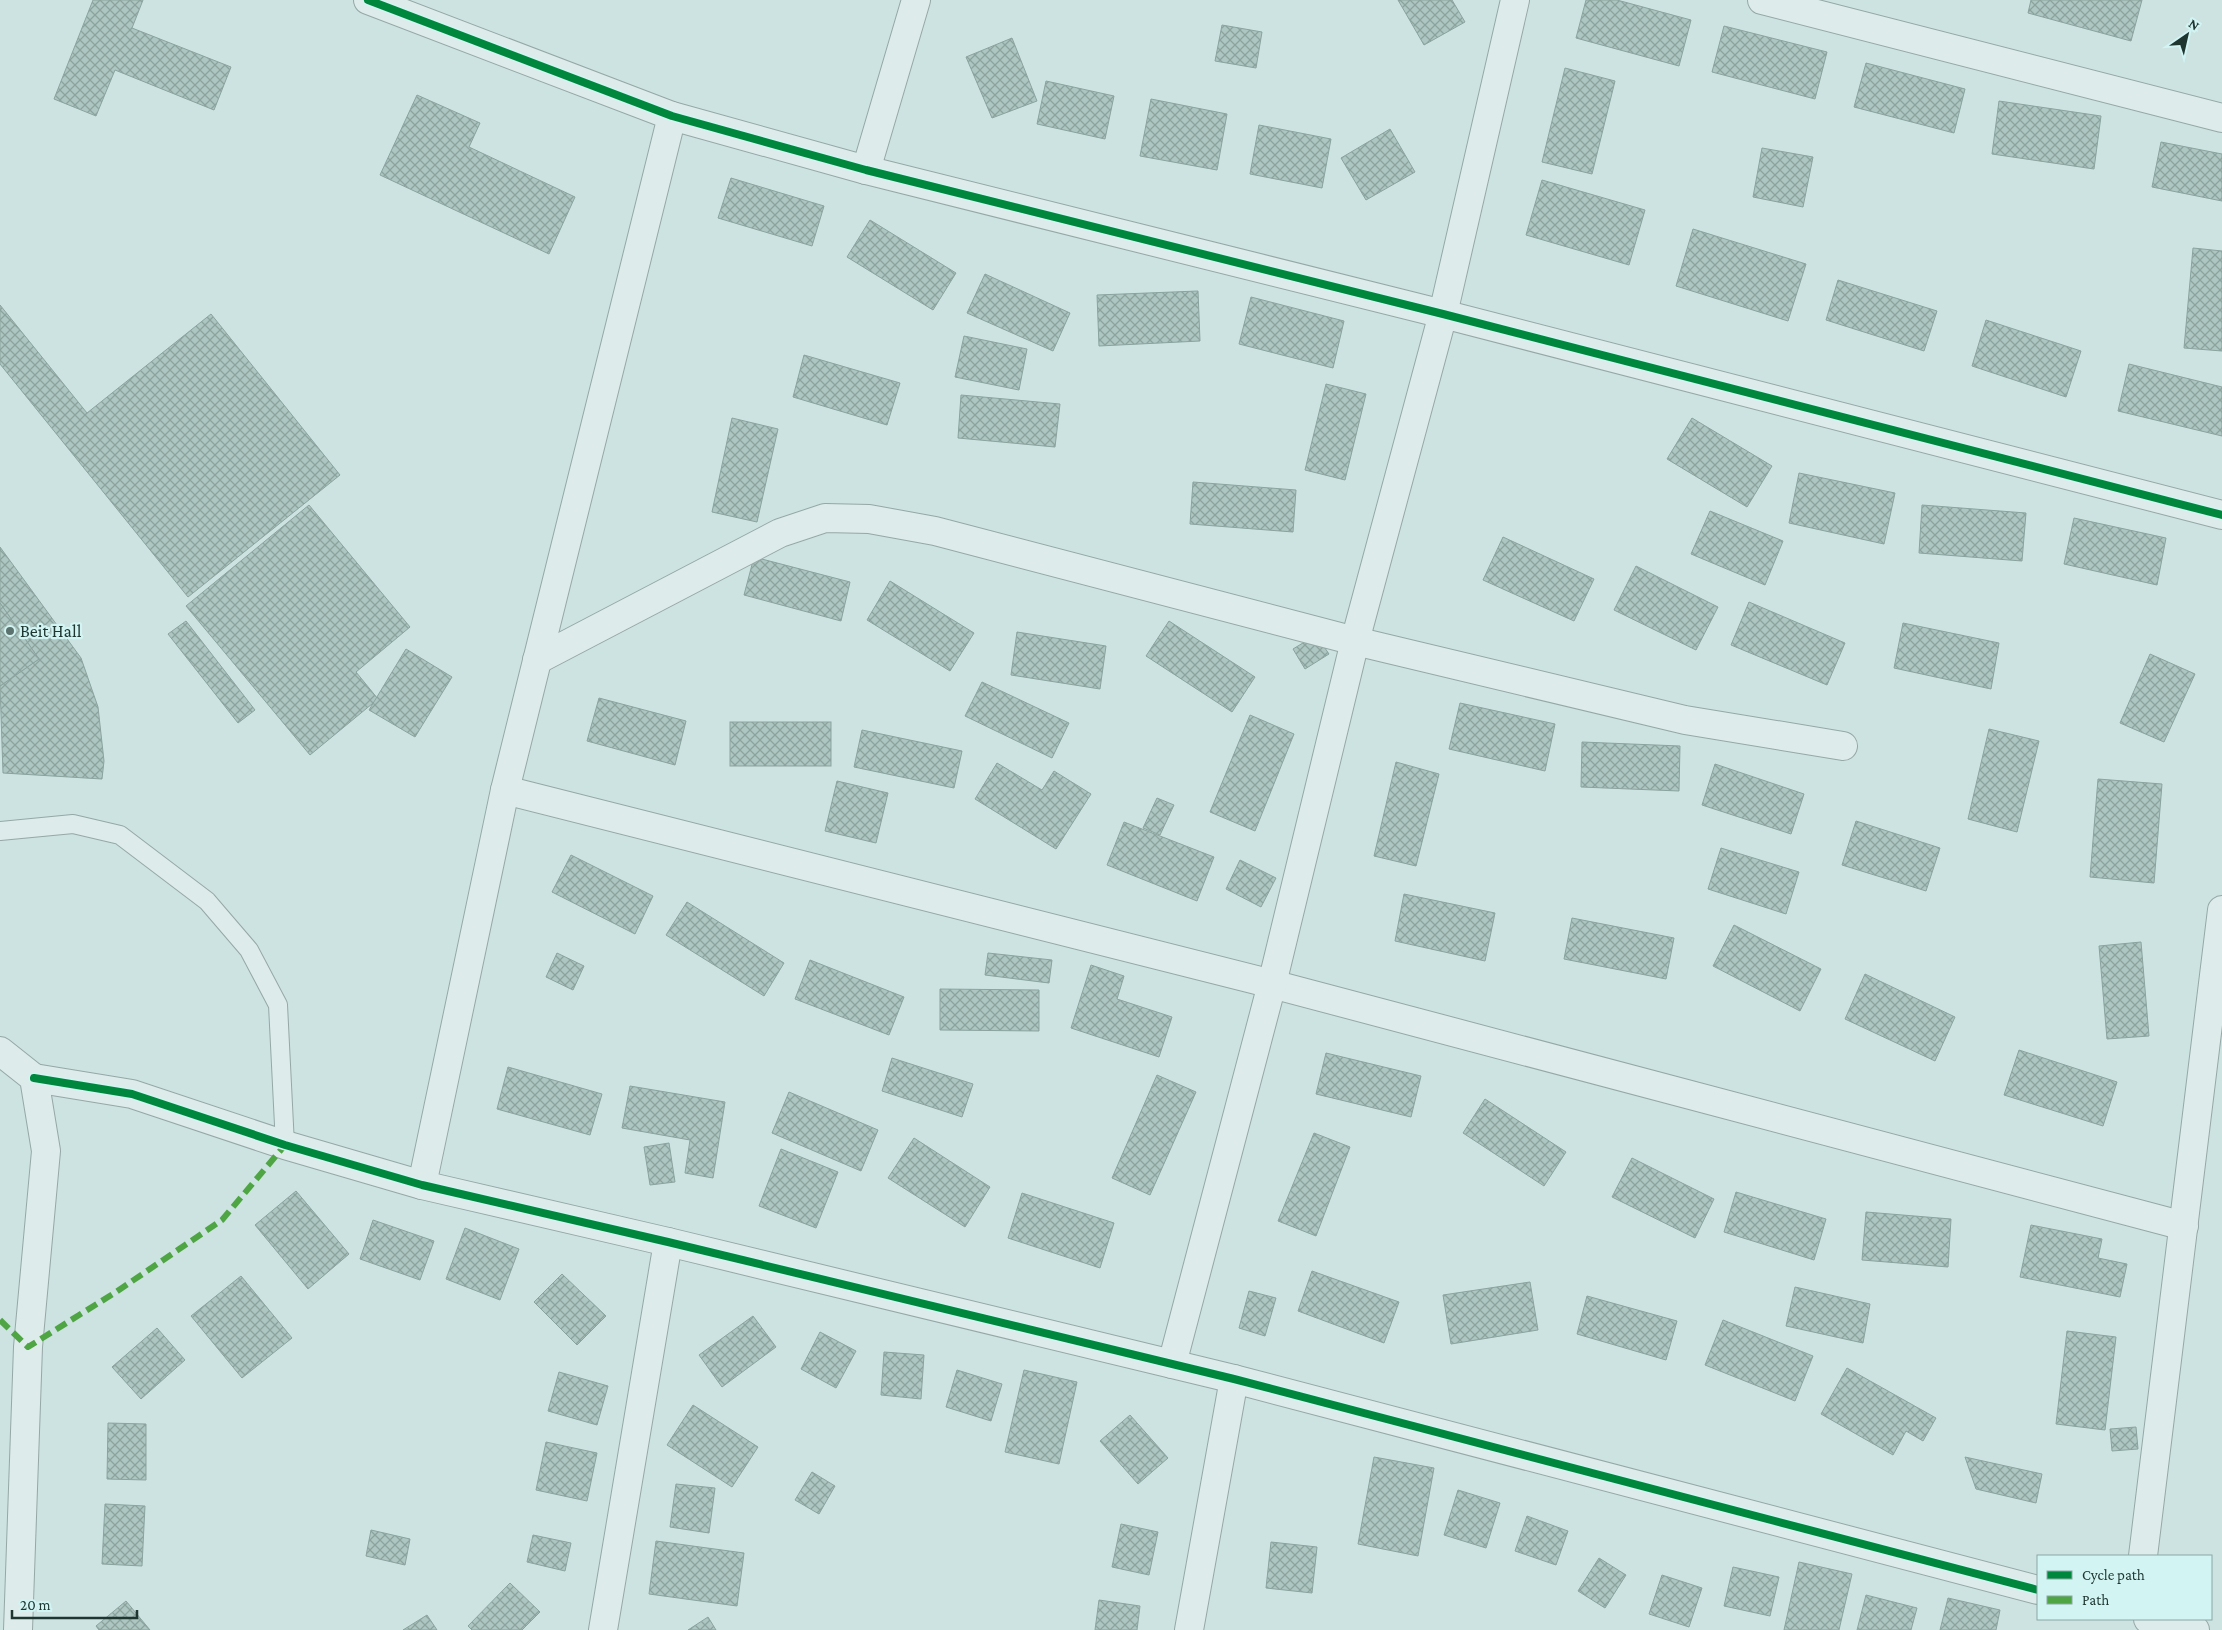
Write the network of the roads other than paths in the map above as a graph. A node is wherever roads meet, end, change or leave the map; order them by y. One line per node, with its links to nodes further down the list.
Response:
1 (368, 0): 5 (street)
2 (916, 0): 7 (street)
3 (1515, 0): 8 (street)
4 (1762, 0): 6 (street)
5 (672, 116): 7 (street); 11 (street)
6 (2222, 118)
7 (866, 170): 8 (street)
8 (1443, 314): 9 (street); 10 (street)
9 (2222, 515)
10 (1355, 641): 11 (street); 12 (street); 16 (street)
11 (537, 660): 13 (street)
12 (1842, 746)
13 (504, 790): 16 (street); 20 (street)
14 (0, 831): 19 (lane)
15 (2222, 910): 21 (street)
16 (1272, 984): 21 (street); 23 (street)
17 (0, 1051): 18 (street)
18 (34, 1078): 19 (street); 28 (street)
19 (285, 1145): 20 (street)
20 (422, 1185): 22 (street)
21 (2184, 1226): 25 (street)
22 (668, 1242): 23 (street); 29 (street)
23 (1172, 1364): 24 (street)
24 (1234, 1379): 26 (street); 30 (street)
25 (2143, 1555)
26 (2037, 1590)
27 (2152, 1620): 31 (street)
28 (18, 1630)
29 (603, 1630)
30 (1189, 1630)
31 (2195, 1630)

